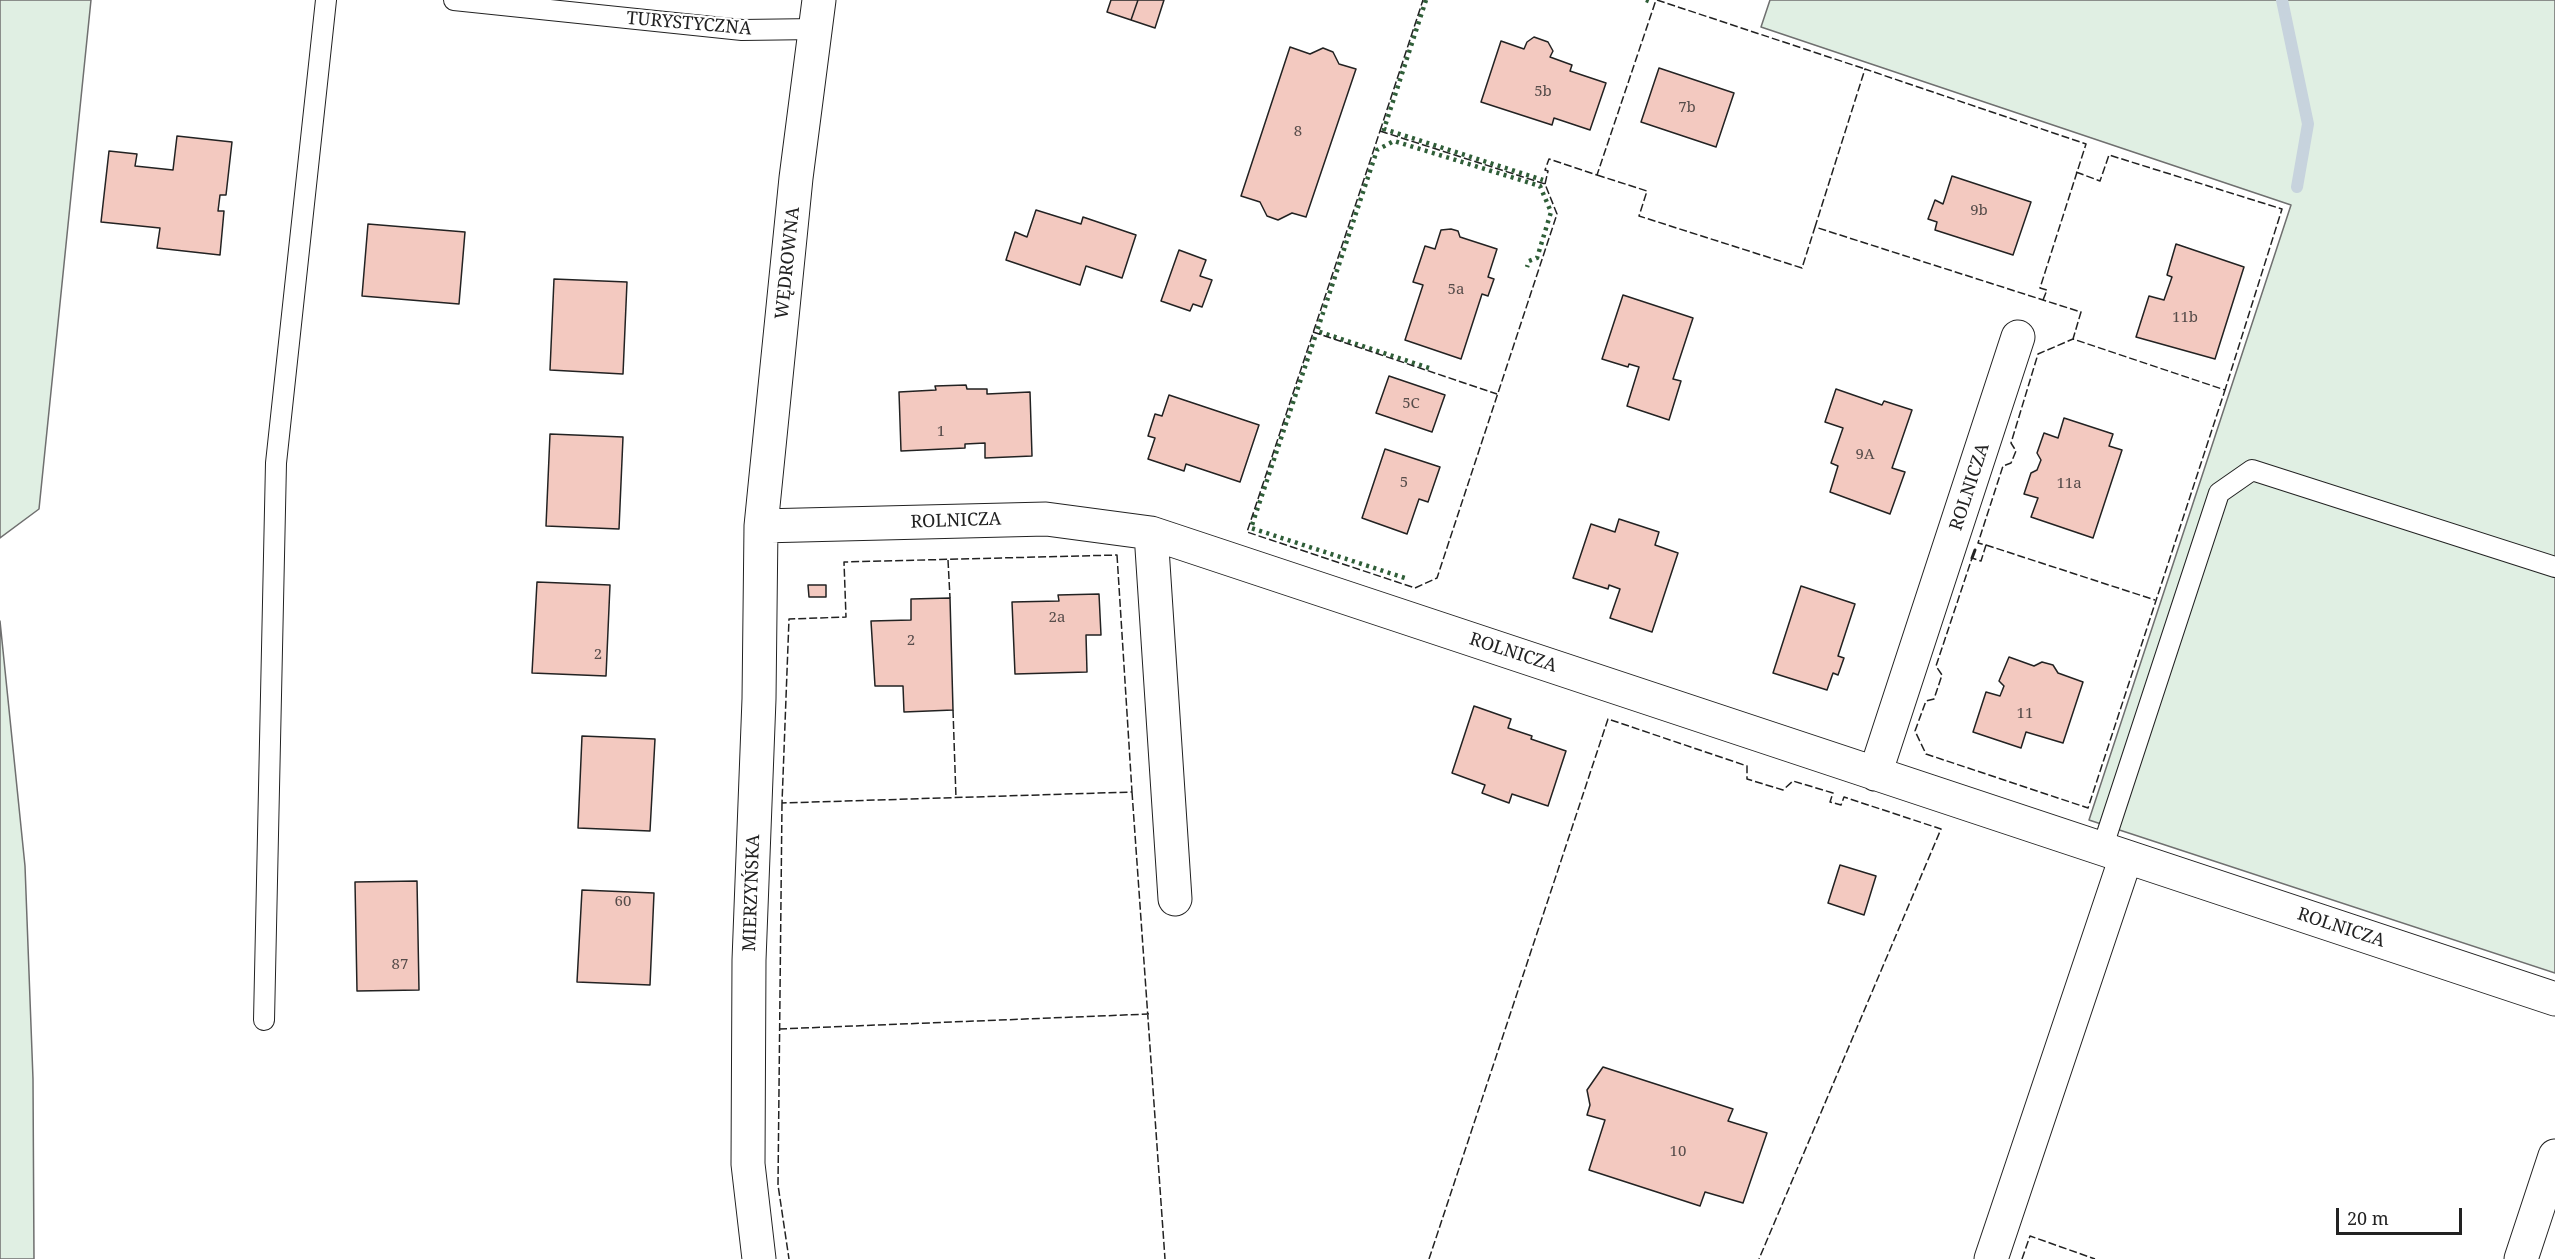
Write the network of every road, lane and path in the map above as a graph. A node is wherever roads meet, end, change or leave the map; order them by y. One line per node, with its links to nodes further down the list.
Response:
1 (326, 0): 12 (lane)
2 (454, 0): 3 (lane, TURYSTYCZNA)
3 (818, 14): 5 (street, WĘDROWNA)
4 (2018, 337): 8 (street, ROLNICZA)
5 (760, 526): 6 (street, ROLNICZA); 14 (street, MIERZYŃSKA)
6 (1151, 533): 8 (street, ROLNICZA); 10 (street)
7 (2555, 567): 9 (lane)
8 (1875, 774): 9 (street, ROLNICZA)
9 (2114, 853): 11 (street, ROLNICZA); 15 (street)
10 (1175, 899)
11 (2555, 999)
12 (264, 1020)
13 (2555, 1155): 16 (street)
14 (759, 1259)
15 (1991, 1259)
16 (2521, 1259)

